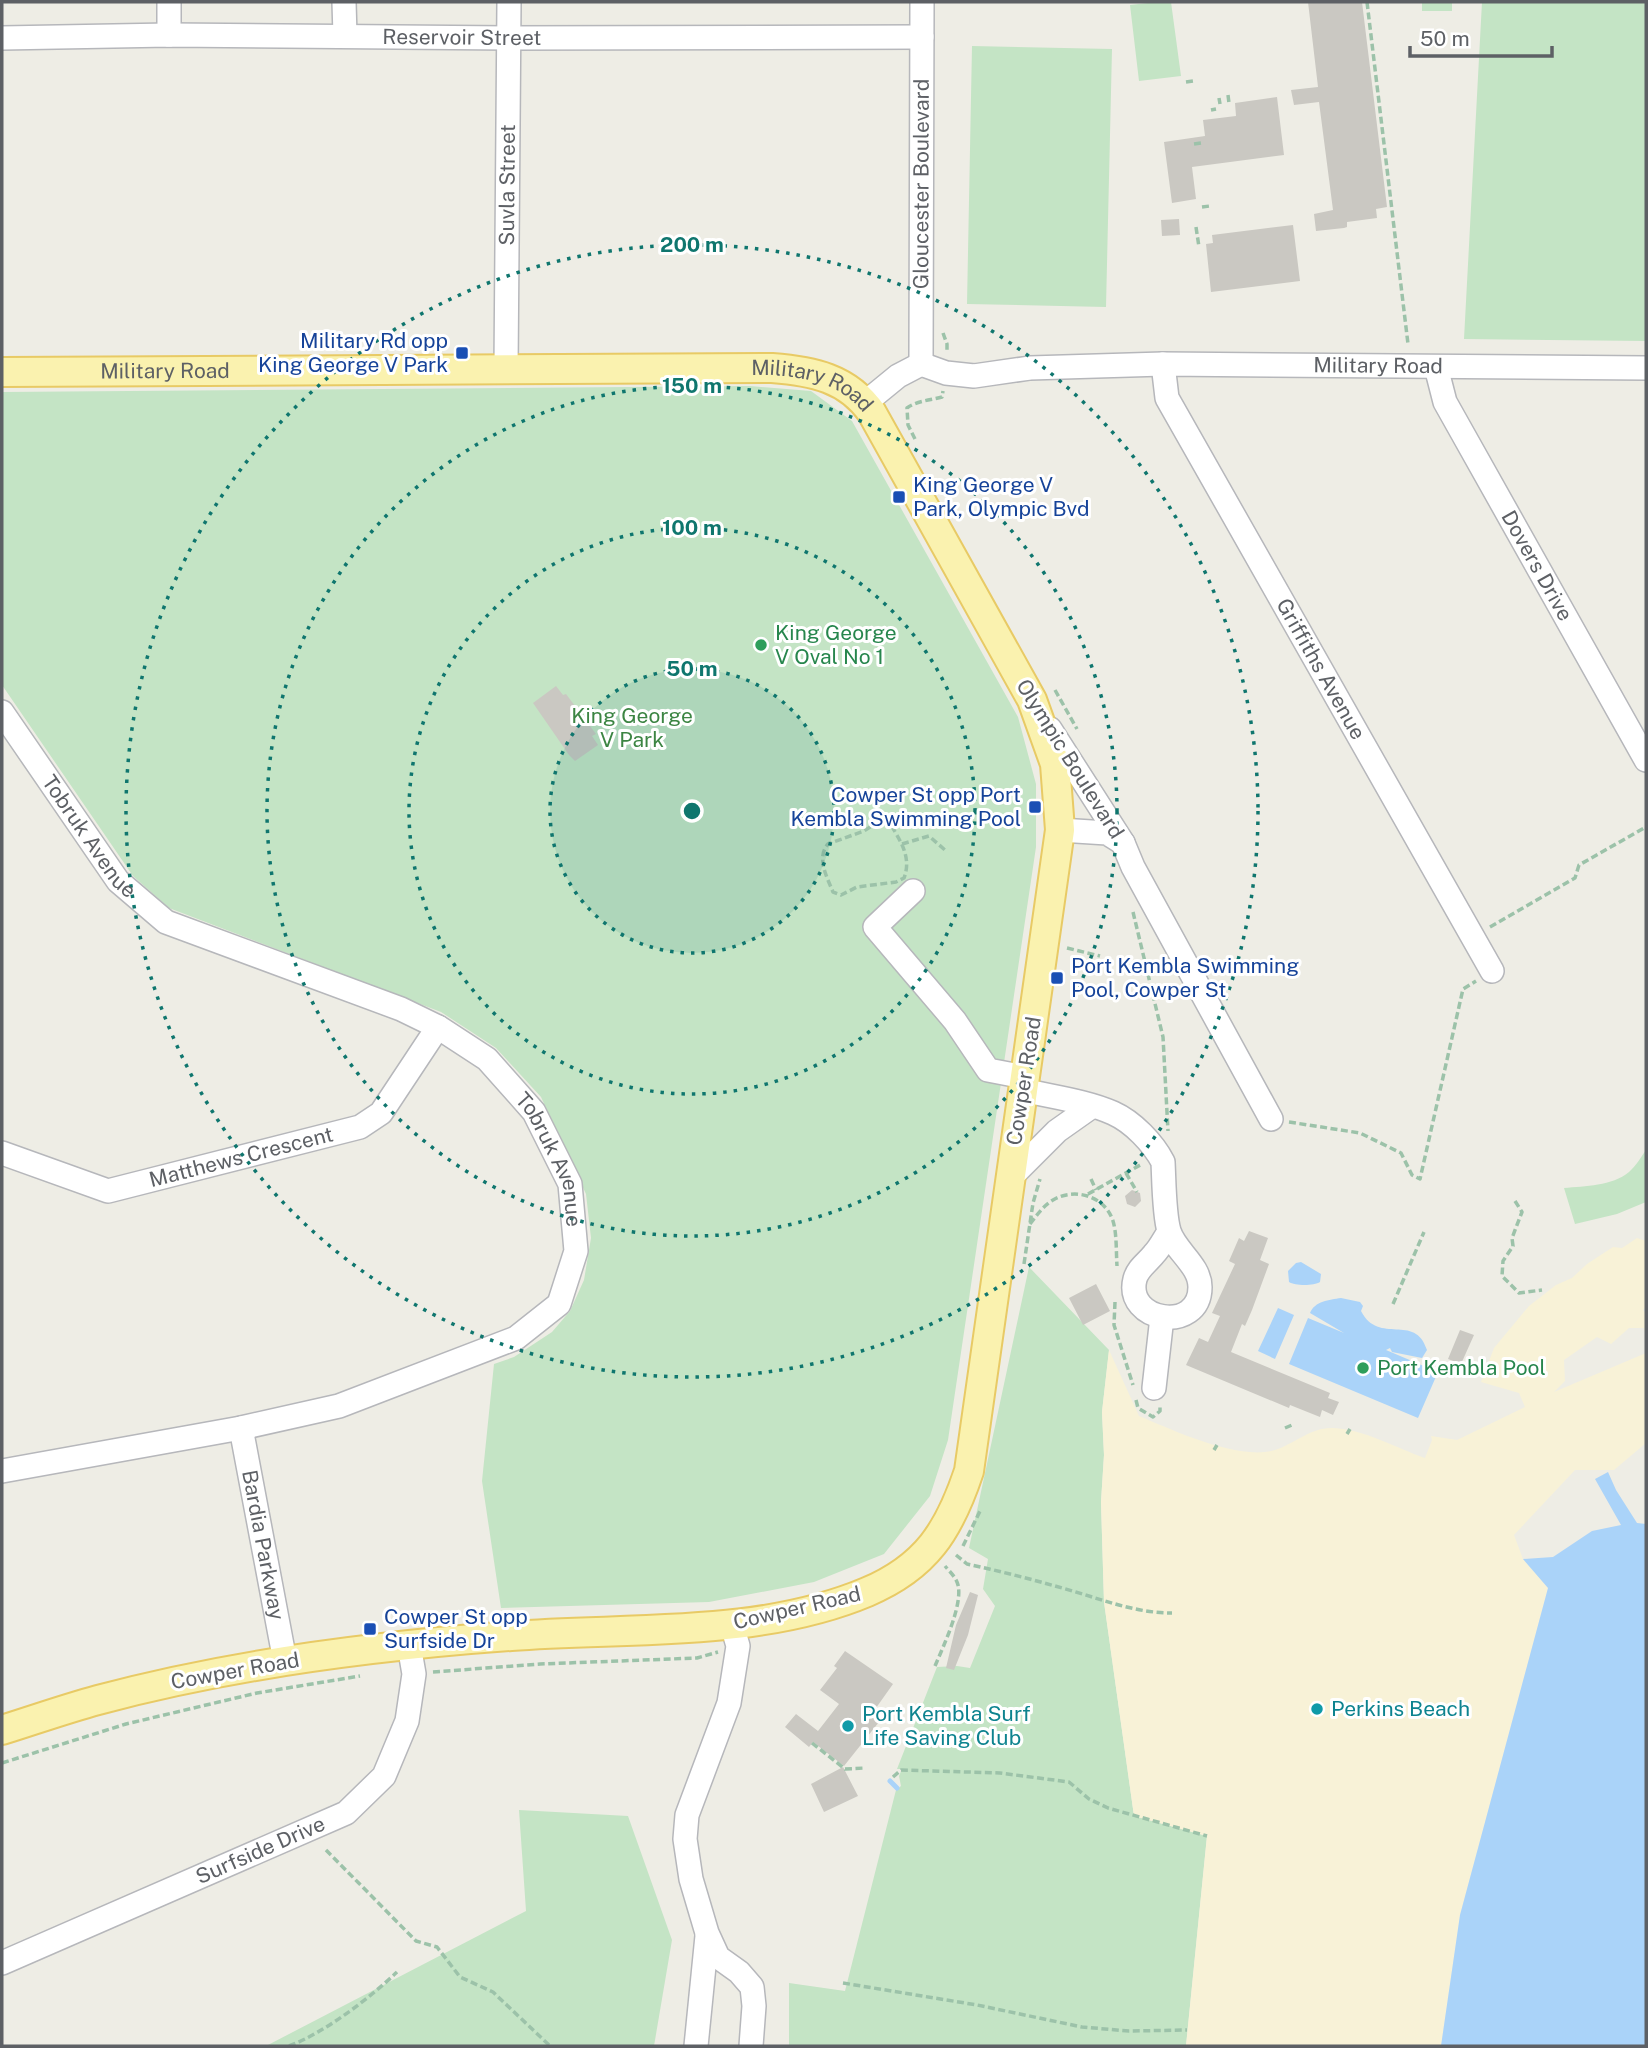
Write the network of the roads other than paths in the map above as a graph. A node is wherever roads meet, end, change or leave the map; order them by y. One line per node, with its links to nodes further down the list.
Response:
1 (169, 2): 5 (street)
2 (344, 2): 6 (street)
3 (509, 2): 9 (street, Suvla Street)
4 (922, 2): 7 (street, Gloucester Boulevard)
5 (169, 35): 6 (street, Reservoir Street); 8 (street, Reservoir Street)
6 (345, 36): 9 (street, Reservoir Street)
7 (922, 37): 9 (street, Reservoir Street); 10 (street, Gloucester Boulevard)
8 (2, 38)
9 (509, 38): 14 (street, Suvla Street)
10 (920, 364): 11 (street, Military Road); 16 (street, Military Road)
11 (1163, 364): 12 (street, Military Road); 23 (street, Griffiths Avenue)
12 (1436, 367): 13 (street, Military Road); 19 (street, Dovers Drive)
13 (1646, 368)
14 (506, 369): 15 (main road, Military Road); 16 (main road, Military Road)
15 (2, 372)
16 (865, 402): 17 (main road, Olympic Boulevard)
17 (1041, 691): 20 (main road, Cowper Road); 21 (street, Olympic Boulevard)
18 (2, 712): 24 (street, Tobruk Avenue)
19 (1646, 760)
20 (1060, 830): 21 (street); 25 (main road, Cowper Road)
21 (1123, 844): 27 (street, Olympic Boulevard)
22 (914, 891): 25 (street)
23 (1492, 971)
24 (438, 1027): 28 (street, Matthews Crescent); 33 (street, Tobruk Avenue)
25 (1024, 1084): 26 (street); 29 (main road, Cowper Road)
26 (1091, 1107): 29 (street); 30 (street)
27 (1271, 1119)
28 (2, 1153)
29 (1009, 1179): 35 (main road, Cowper Road)
30 (1169, 1232): 31 (street); 31 (street)
31 (1162, 1317): 32 (street)
32 (1154, 1388)
33 (241, 1428): 34 (street, Tobruk Avenue); 37 (street, Bardia Parkway)
34 (2, 1471)
35 (735, 1635): 36 (main road, Cowper Road); 39 (street)
36 (409, 1645): 37 (main road, Cowper Road); 40 (street, Surfside Drive)
37 (285, 1661): 38 (main road, Cowper Road)
38 (2, 1730)
39 (707, 1933): 41 (street); 42 (street)
40 (2, 1963)
41 (696, 2046)
42 (751, 2046)

